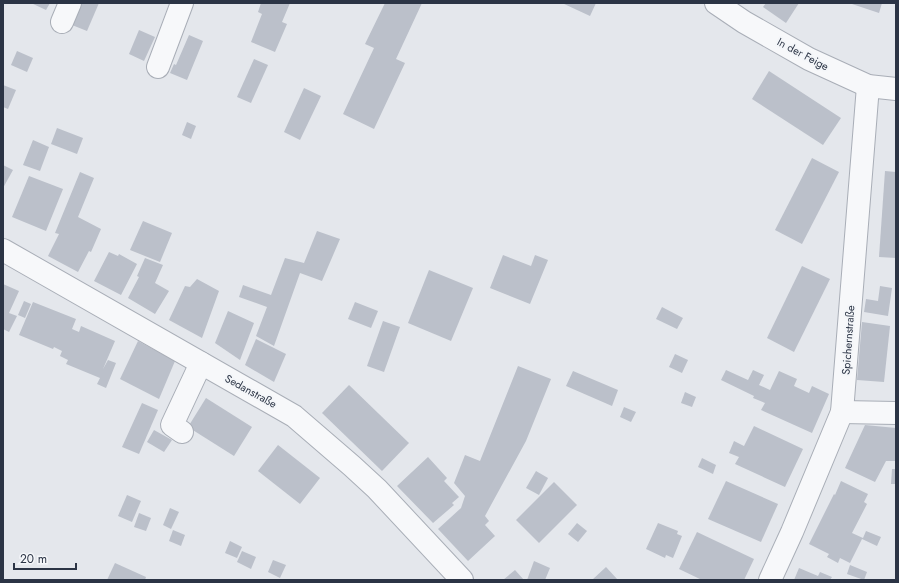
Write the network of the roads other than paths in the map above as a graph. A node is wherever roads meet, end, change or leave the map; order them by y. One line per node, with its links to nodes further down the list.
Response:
1 (182, 3): 3 (street)
2 (716, 3): 4 (street, In der Feige)
3 (158, 67)
4 (868, 86): 5 (street, In der Feige); 8 (street, Spichernstraße)
5 (896, 89)
6 (3, 250): 7 (street, Sedanstraße)
7 (201, 363): 10 (street); 11 (street, Sedanstraße)
8 (842, 412): 9 (street); 12 (street, Spichernstraße)
9 (896, 414)
10 (182, 432)
11 (462, 580)
12 (770, 580)

